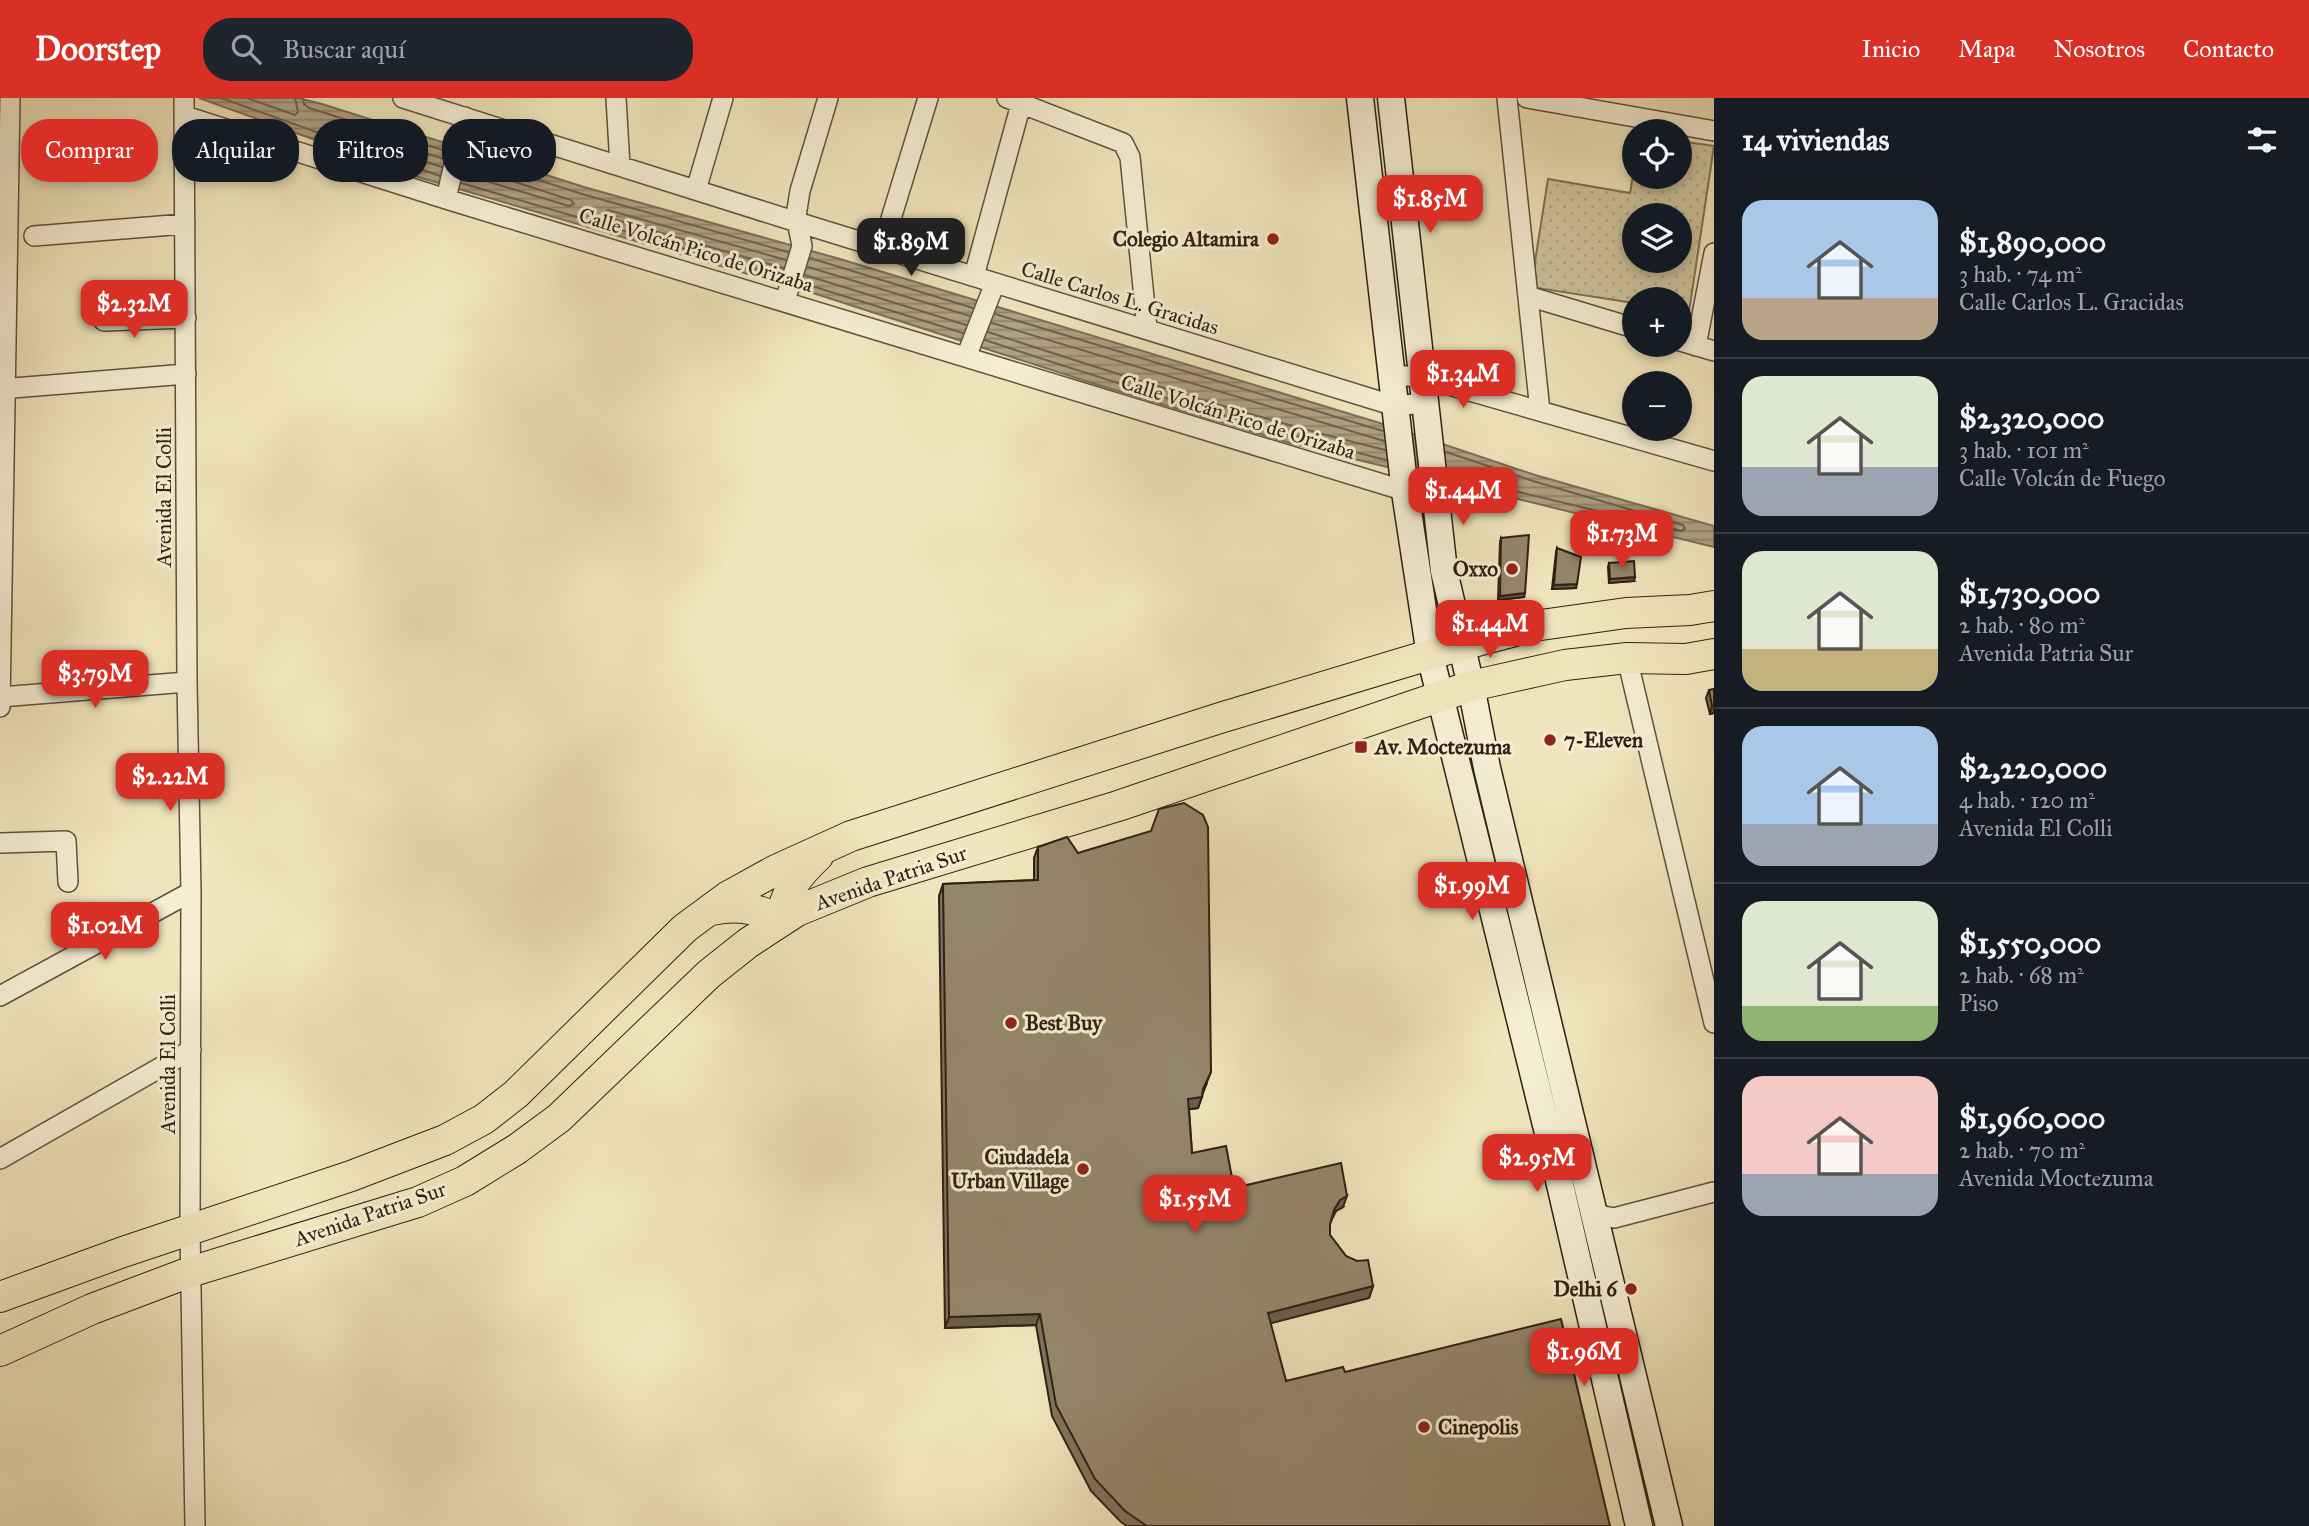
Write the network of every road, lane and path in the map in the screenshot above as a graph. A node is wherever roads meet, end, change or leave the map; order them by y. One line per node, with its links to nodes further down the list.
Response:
1 (10, 98): 38 (street)
2 (616, 98): 16 (street)
3 (723, 98): 18 (street)
4 (828, 98): 20 (street)
5 (928, 98): 23 (street)
6 (1360, 98): 36 (street)
7 (1391, 98): 37 (street)
8 (1507, 98): 28 (street)
9 (1527, 98): 14 (street)
10 (414, 100): 13 (street, Calle Carlos L. Gracidas)
11 (1014, 101): 25 (street); 32 (street)
12 (184, 107): 19 (street, Calle Volcán Pico de Orizaba); 21 (street, Avenida El Colli)
13 (450, 119)
14 (1714, 131)
15 (556, 150): 16 (street, Calle Carlos L. Gracidas)
16 (620, 166): 18 (street, Calle Carlos L. Gracidas)
17 (450, 182): 19 (street)
18 (696, 190): 20 (street, Calle Carlos L. Gracidas)
19 (446, 199): 27 (street, Calle Volcán Pico de Orizaba)
20 (797, 222): 23 (street, Calle Carlos L. Gracidas); 27 (street)
21 (185, 224): 22 (street); 29 (street, Avenida El Colli)
22 (34, 236)
23 (882, 248): 25 (street, Calle Carlos L. Gracidas)
24 (1714, 253): 33 (street)
25 (974, 276): 26 (street, Calle Carlos L. Gracidas)
26 (992, 291): 32 (street, Calle Carlos L. Gracidas); 34 (street)
27 (787, 296): 34 (street, Calle Volcán Pico de Orizaba)
28 (1528, 296): 31 (street); 39 (street)
29 (186, 318): 30 (street); 35 (street, Avenida El Colli)
30 (104, 321)
31 (1622, 324)
32 (1147, 328): 40 (street, Calle Carlos L. Gracidas)
33 (1697, 346)
34 (968, 352): 43 (street, Calle Volcán Pico de Orizaba)
35 (186, 374): 38 (street); 50 (street, Avenida El Colli)
36 (1392, 375): 37 (street); 40 (street)
37 (1421, 377): 39 (street); 41 (street)
38 (3, 389): 53 (street)
39 (1540, 411): 42 (street)
40 (1396, 415): 41 (street, Calle Carlos L. Gracidas); 43 (street)
41 (1426, 416): 44 (street)
42 (1714, 461)
43 (1404, 484): 44 (street, Calle Volcán Pico de Orizaba); 48 (street)
44 (1435, 495): 46 (street)
45 (1714, 606): 46 (main road, Avenida Patria Sur)
46 (1462, 645): 48 (main road, Avenida Patria Sur); 51 (street)
47 (1714, 654): 49 (main road, Avenida Patria Sur)
48 (1430, 655): 52 (street); 56 (main road, Avenida Patria Sur)
49 (1627, 658): 51 (main road, Avenida Patria Sur); 62 (street)
50 (187, 682): 53 (street); 58 (street, Avenida El Colli)
51 (1471, 686): 52 (main road, Avenida Patria Sur); 66 (street)
52 (1441, 696): 60 (main road, Avenida Patria Sur); 72 (street)
53 (0, 697): 54 (street)
54 (0, 707)
55 (0, 842): 57 (street)
56 (825, 848): 59 (main road, Avenida Patria Sur); 60 (main road)
57 (68, 882)
58 (191, 892): 61 (street); 63 (street, Avenida El Colli)
59 (710, 910): 60 (main road); 67 (main road, Avenida Patria Sur)
60 (782, 920): 68 (main road, Avenida Patria Sur)
61 (0, 996)
62 (1714, 1023)
63 (191, 1050): 64 (street); 67 (street, Avenida El Colli)
64 (0, 1159)
65 (1714, 1192): 66 (street)
66 (1602, 1222): 73 (street)
67 (190, 1229): 68 (street, Avenida El Colli); 69 (main road, Avenida Patria Sur)
68 (190, 1272): 70 (main road, Avenida Patria Sur); 71 (street, Avenida El Colli)
69 (0, 1297)
70 (0, 1351)
71 (195, 1526)
72 (1639, 1526)
73 (1669, 1526)

